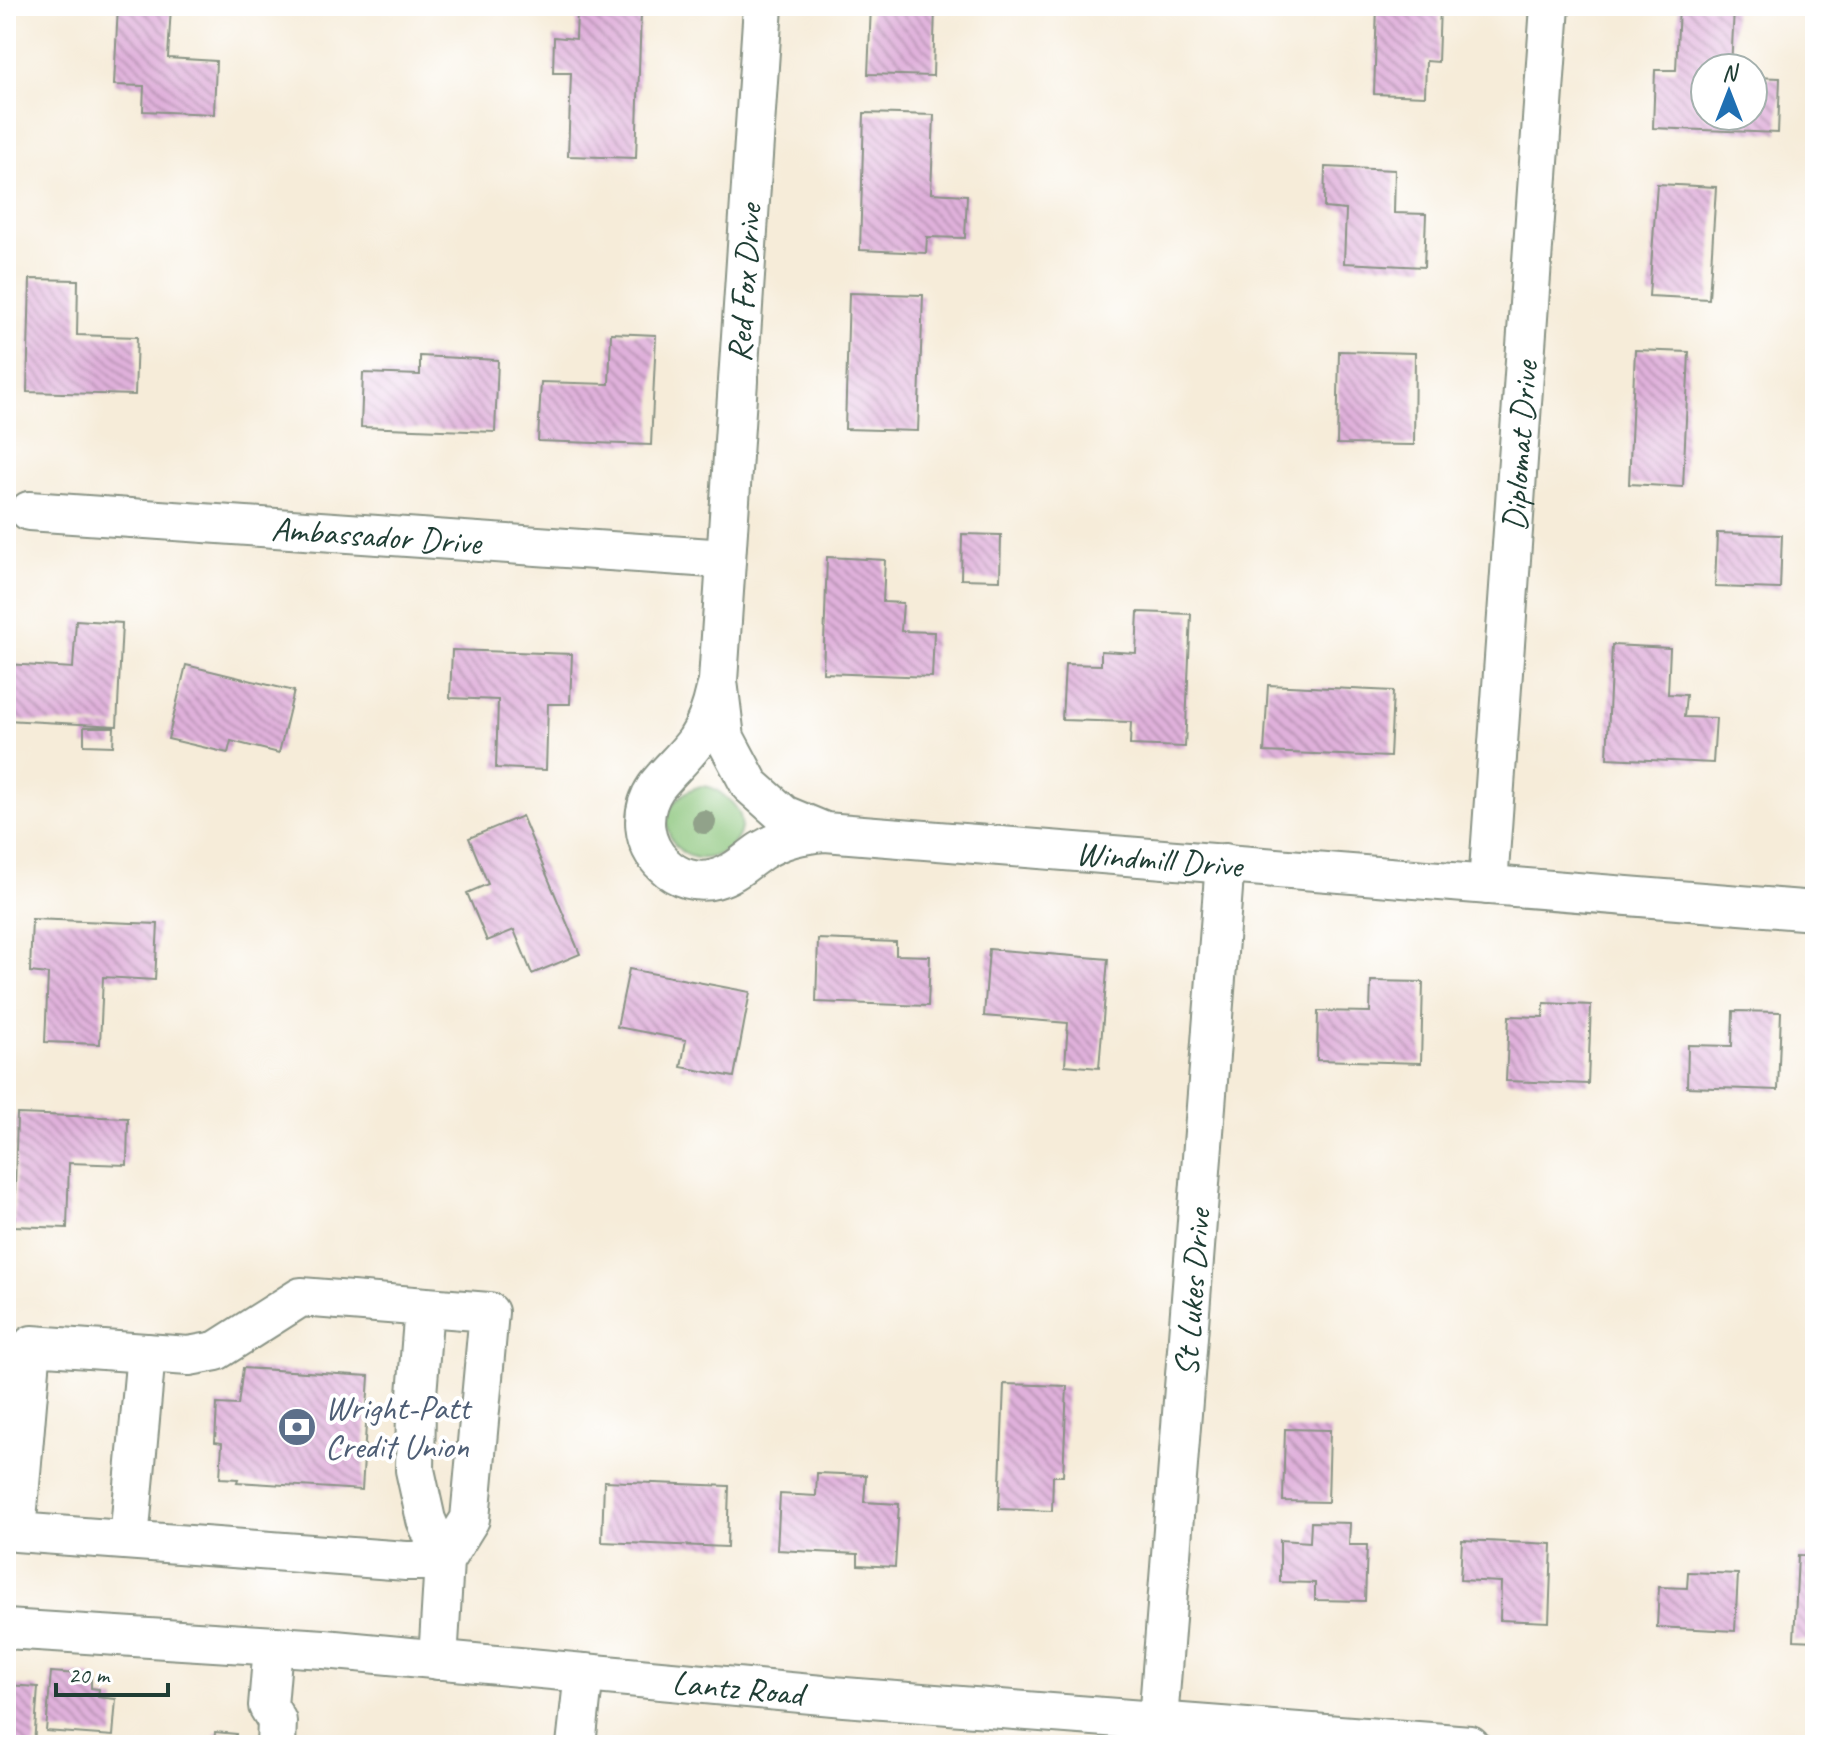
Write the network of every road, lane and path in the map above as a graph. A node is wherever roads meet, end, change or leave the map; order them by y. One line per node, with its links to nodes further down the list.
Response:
1 (763, 6): 4 (street, Red Fox Drive)
2 (1550, 6): 8 (street, Diplomat Drive)
3 (29, 511): 4 (street, Ambassador Drive)
4 (726, 559): 5 (street, Windmill Drive)
5 (718, 681): 6 (street, Windmill Drive); 6 (street)
6 (825, 832): 7 (street, Windmill Drive)
7 (1225, 863): 8 (street, Windmill Drive); 18 (street, St Lukes Drive)
8 (1488, 885): 9 (street, Windmill Drive)
9 (1815, 911)
10 (424, 1307): 11 (street); 13 (street); 13 (street)
11 (146, 1353): 12 (street); 12 (street)
12 (129, 1540): 13 (street)
13 (444, 1561): 16 (street)
14 (6, 1629): 15 (street, Lantz Road)
15 (273, 1646): 16 (street, Lantz Road); 19 (street)
16 (438, 1660): 17 (street, Lantz Road)
17 (584, 1673): 18 (street, Lantz Road); 20 (street)
18 (1156, 1733): 21 (street, Lantz Road)
19 (276, 1745)
20 (576, 1745)
21 (1470, 1745)

